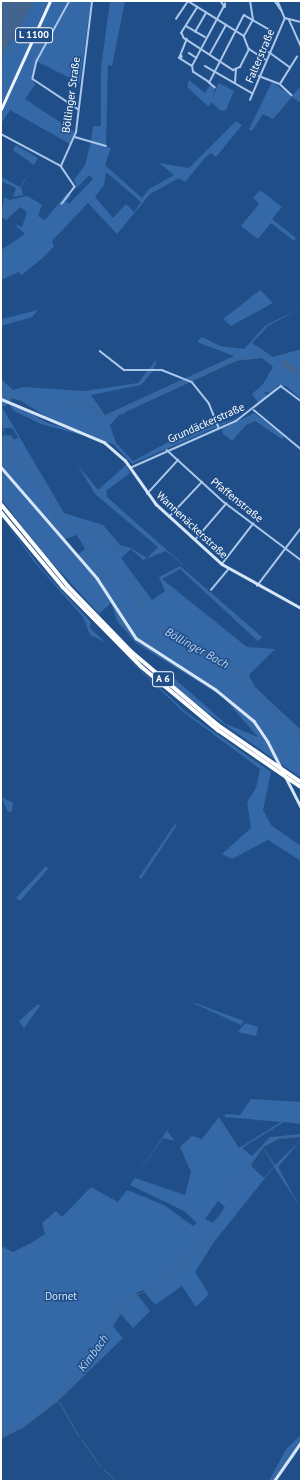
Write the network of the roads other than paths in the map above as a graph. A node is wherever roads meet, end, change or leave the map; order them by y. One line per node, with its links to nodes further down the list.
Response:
1 (50, 1): 50 (main road, L 1100)
2 (70, 1): 49 (street)
3 (92, 1): 49 (street, Böllinger Straße)
4 (188, 1): 9 (street); 14 (street)
5 (221, 1): 12 (street)
6 (250, 1): 16 (street)
7 (275, 1): 10 (street)
8 (278, 1): 10 (street)
9 (198, 7): 11 (street); 19 (street)
10 (284, 12): 13 (street)
11 (207, 13): 12 (street); 22 (street)
12 (216, 18): 18 (street); 23 (street)
13 (285, 18): 15 (street); 29 (street, Falterstraße)
14 (176, 19)
15 (289, 19): 17 (street); 26 (street)
16 (253, 20): 20 (street); 21 (street); 24 (street)
17 (301, 22)
18 (226, 24): 20 (street); 31 (street)
19 (186, 26): 22 (street); 25 (street)
20 (235, 30): 24 (street); 35 (street)
21 (272, 31)
22 (195, 32): 23 (street)
23 (205, 36): 27 (street)
24 (244, 36): 28 (street)
25 (187, 39): 27 (street); 36 (street)
26 (301, 46)
27 (203, 49): 31 (street); 33 (street)
28 (249, 49): 34 (street); 39 (street)
29 (269, 52): 34 (street, Falterstraße); 38 (street)
30 (189, 53): 33 (street)
31 (210, 54): 35 (street)
32 (297, 57): 38 (street)
33 (197, 58): 36 (street)
34 (265, 59): 41 (street, Falterstraße)
35 (221, 63): 39 (street); 40 (street)
36 (192, 66): 42 (street)
37 (205, 66): 40 (street)
38 (290, 67): 44 (street)
39 (236, 70): 43 (street)
40 (216, 72): 42 (street); 43 (street)
41 (259, 76): 44 (street); 46 (street, Falterstraße)
42 (210, 82): 45 (street)
43 (236, 84): 46 (street)
44 (280, 84): 47 (street)
45 (215, 88)
46 (252, 93): 48 (street, Falterstraße)
47 (292, 95)
48 (250, 100)
49 (79, 109): 52 (street, Böllinger Straße)
50 (1, 110)
51 (1, 134): 54 (street)
52 (74, 136): 53 (street); 54 (street, Böllinger Straße)
53 (106, 146)
54 (61, 166): 55 (street)
55 (62, 204)
56 (100, 351): 60 (street)
57 (1, 399): 65 (street, Wannenäckerstraße)
58 (301, 400): 59 (street, Grundäckerstraße)
59 (254, 410): 60 (street, Grundäckerstraße); 61 (street)
60 (219, 428): 62 (street, Grundäckerstraße)
61 (301, 449)
62 (167, 450): 63 (street, Pfaffenstraße); 65 (street, Grundäckerstraße)
63 (178, 460): 66 (street, Pfaffenstraße); 67 (street)
64 (1, 467): 86 (street)
65 (130, 468): 67 (street, Wannenäckerstraße)
66 (202, 482): 69 (street, Pfaffenstraße); 71 (street)
67 (147, 494): 71 (street, Wannenäckerstraße)
68 (1, 504): 82 (highway, A 6)
69 (226, 504): 72 (street, Pfaffenstraße); 74 (street)
70 (1, 512): 82 (highway, A 6)
71 (170, 517): 74 (street, Wannenäckerstraße)
72 (253, 524): 75 (street, Pfaffenstraße); 77 (street)
73 (301, 528): 75 (street)
74 (194, 540): 77 (street, Wannenäckerstraße)
75 (285, 548): 76 (street, Pfaffenstraße); 79 (street)
76 (301, 560)
77 (222, 564): 78 (street, Wannenäckerstraße)
78 (228, 570): 79 (street, Wannenäckerstraße); 80 (street)
79 (257, 586): 81 (street, Wannenäckerstraße)
80 (211, 590)
81 (301, 608)
82 (96, 619): 83 (highway, A 6)
83 (270, 764): 84 (highway, A 6); 85 (highway, A 6)
84 (301, 782)
85 (301, 786)
86 (301, 807)
87 (301, 1442): 88 (street)
88 (274, 1481)

